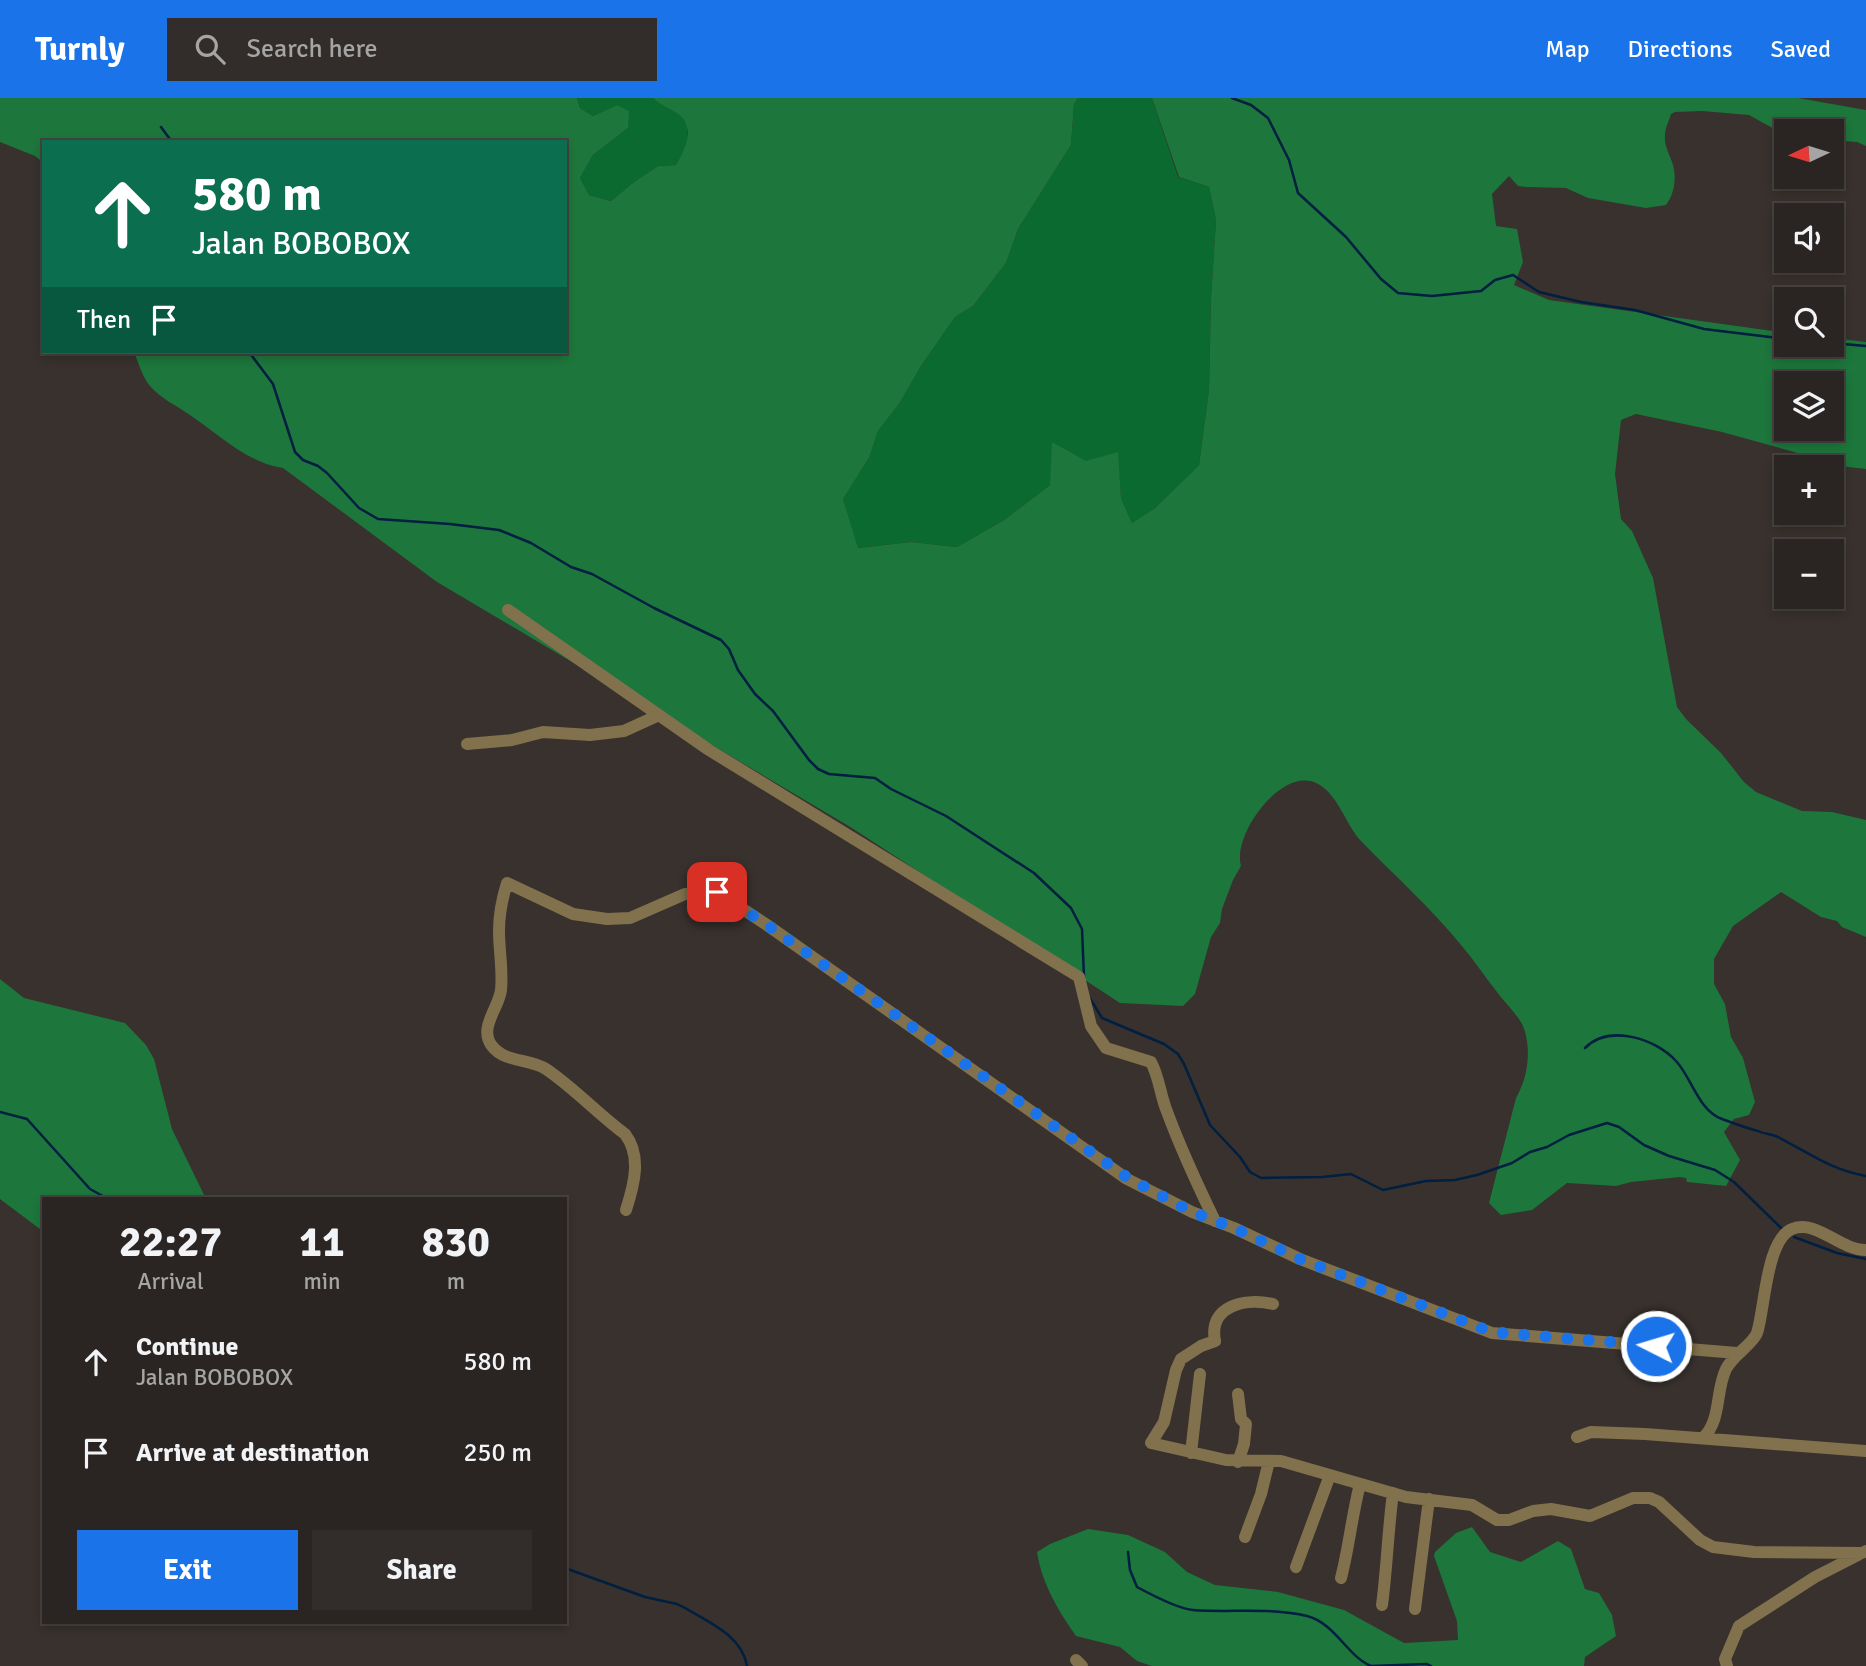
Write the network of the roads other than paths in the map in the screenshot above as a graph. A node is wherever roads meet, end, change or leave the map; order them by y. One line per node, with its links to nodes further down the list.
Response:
1 (508, 610): 2 (street)
2 (659, 715): 3 (street); 5 (street)
3 (467, 744)
4 (626, 1210): 5 (street)
5 (1214, 1221): 8 (street)
6 (1866, 1250): 8 (street)
7 (1273, 1304): 14 (street)
8 (1737, 1353): 12 (street)
9 (1200, 1374): 14 (street)
10 (1238, 1394): 15 (street)
11 (1577, 1437): 12 (street)
12 (1703, 1438): 13 (street)
13 (1866, 1451)
14 (1191, 1452): 15 (street)
15 (1238, 1461): 16 (street)
16 (1269, 1461): 17 (street); 21 (street)
17 (1330, 1475): 18 (street); 23 (street)
18 (1360, 1484): 19 (street); 24 (street)
19 (1392, 1493): 20 (street); 25 (street)
20 (1426, 1499): 22 (street); 26 (street)
21 (1245, 1537)
22 (1864, 1552): 27 (street)
23 (1296, 1567)
24 (1341, 1578)
25 (1382, 1605)
26 (1415, 1609)
27 (1727, 1666)

